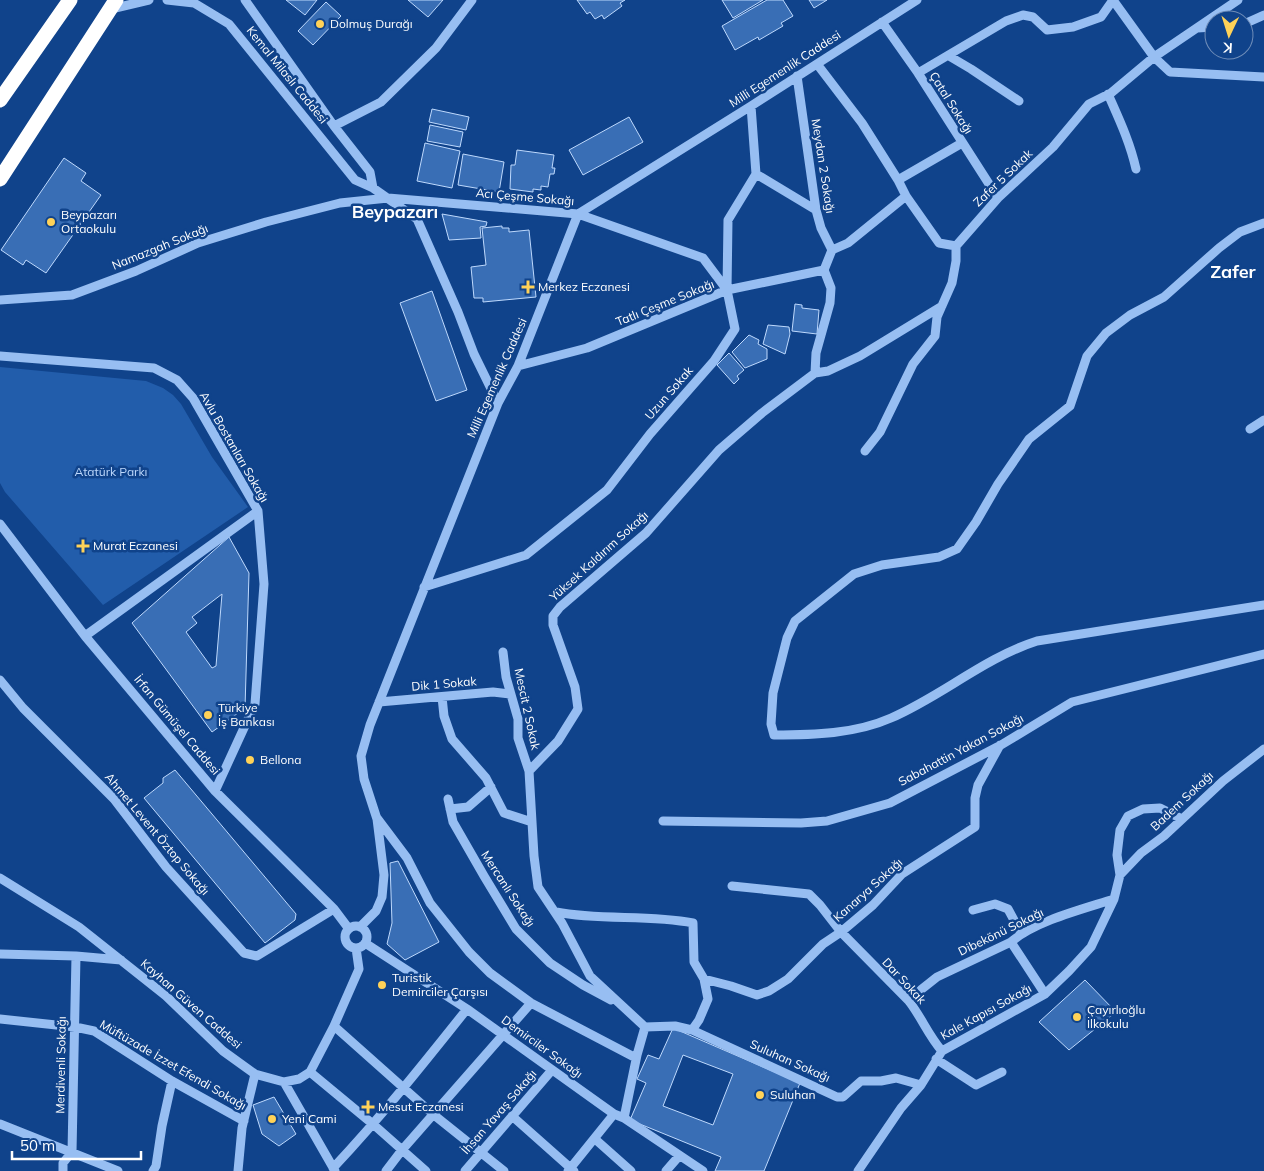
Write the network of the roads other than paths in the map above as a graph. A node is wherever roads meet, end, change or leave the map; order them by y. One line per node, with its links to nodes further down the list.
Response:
1 (70, 0): 19 (highway)
2 (149, 0): 9 (street)
3 (168, 0): 30 (street, Kemal Milaslı Caddesi)
4 (245, 0): 24 (street, Kemal Milaslı Caddesi)
5 (472, 0): 24 (street)
6 (916, 0): 10 (street, Milli Egemenlik Caddesi)
7 (1113, 0): 13 (street); 14 (street)
8 (1238, 0): 11 (street, Zafer 5 Sokak)
9 (113, 5): 28 (highway)
10 (882, 22): 15 (street, Milli Egemenlik Caddesi); 16 (street, Çatal Sokağı)
11 (1197, 28): 12 (street); 14 (street, Zafer 5 Sokak)
12 (1204, 28)
13 (949, 56): 16 (street); 22 (street)
14 (1154, 57): 18 (street); 20 (street, Zafer 5 Sokak)
15 (817, 64): 17 (street, Milli Egemenlik Caddesi); 29 (street)
16 (918, 73): 25 (street, Çatal Sokağı)
17 (797, 76): 23 (street, Milli Egemenlik Caddesi); 34 (street, Meydan 2 Sokağı)
18 (1264, 77)
19 (5, 83): 21 (highway)
20 (1108, 94): 26 (street); 33 (street, Zafer 5 Sokak)
21 (0, 100)
22 (1019, 101)
23 (752, 106): 27 (street); 35 (street, Milli Egemenlik Caddesi)
24 (334, 126): 30 (street, Kemal Milaslı Caddesi)
25 (962, 143): 29 (street); 33 (street, Çatal Sokağı)
26 (1136, 169)
27 (756, 174): 34 (street); 40 (street, Uzun Sokak)
28 (0, 179)
29 (898, 180): 31 (street)
30 (373, 188): 32 (street, Kemal Milaslı Caddesi)
31 (906, 196): 37 (street); 38 (street)
32 (388, 198): 35 (street, Acı Çeşme Sokağı); 41 (street, Namazgah Sokağı); 46 (street, Kemal Milaslı Caddesi)
33 (998, 198): 37 (street, Zafer 5 Sokak)
34 (816, 210): 38 (street, Meydan 2 Sokağı)
35 (578, 214): 40 (street, Acı Çeşme Sokağı); 44 (street, Milli Egemenlik Caddesi)
36 (1264, 223): 53 (street)
37 (956, 246): 42 (street)
38 (832, 250): 39 (street)
39 (824, 270): 40 (street, Tatlı Çeşme Sokağı); 45 (street)
40 (727, 290): 44 (street, Tatlı Çeşme Sokağı); 52 (street, Uzun Sokak)
41 (0, 300)
42 (942, 306): 45 (street, Yüksek Kaldırım Sokağı); 49 (street)
43 (0, 356): 50 (street, Avlu Bostanları Sokağı)
44 (518, 366): 46 (street, Milli Egemenlik Caddesi)
45 (815, 373): 63 (street, Yüksek Kaldırım Sokağı)
46 (498, 404): 52 (street, Milli Egemenlik Caddesi)
47 (1264, 420): 48 (street)
48 (1250, 429)
49 (865, 451)
50 (258, 511): 54 (street); 65 (street, Avlu Bostanları Sokağı)
51 (0, 524): 54 (street, İrfan Gümüşel Caddesi)
52 (424, 587): 60 (street, Milli Egemenlik Caddesi)
53 (1264, 605)
54 (86, 636): 65 (street, İrfan Gümüşel Caddesi)
55 (503, 652): 58 (street, Mescit 2 Sokak)
56 (1264, 654): 61 (street, Sabahattin Yakan Sokağı)
57 (0, 680): 76 (street, Ahmet Levent Öztop Sokağı)
58 (510, 694): 59 (street, Dik 1 Sokak); 63 (street, Mescit 2 Sokak)
59 (442, 697): 60 (street, Dik 1 Sokak); 64 (street)
60 (379, 702): 68 (street, Milli Egemenlik Caddesi)
61 (1000, 745): 70 (street, Sabahattin Yakan Sokağı); 81 (street, Kanarya Sokağı)
62 (1264, 749): 69 (street, Badem Sokağı)
63 (529, 771): 71 (street)
64 (491, 787): 67 (street); 71 (street)
65 (216, 792): 76 (street, İrfan Gümüşel Caddesi)
66 (448, 799): 67 (street, Mercanlı Sokağı)
67 (450, 809): 92 (street, Mercanlı Sokağı)
68 (376, 816): 79 (street, Milli Egemenlik Caddesi); 91 (street)
69 (1182, 819): 72 (street, Badem Sokağı); 72 (street)
70 (663, 821)
71 (532, 822): 78 (street)
72 (1120, 875): 75 (street, Kale Kapısı Sokağı)
73 (0, 878): 87 (street, Kayhan Güven Caddesi)
74 (732, 886): 81 (street, Dar Sokak)
75 (1114, 898): 82 (street, Dibekönü Sokağı); 89 (street, Kale Kapısı Sokağı)
76 (334, 909): 80 (street, İrfan Gümüşel Caddesi)
77 (972, 910): 82 (street)
78 (556, 912): 88 (street); 92 (street)
79 (360, 927): 80 (street); 84 (street)
80 (349, 929): 84 (street)
81 (841, 932): 88 (street, Kanarya Sokağı); 90 (street, Dar Sokak)
82 (1021, 933): 83 (street, Dibekönü Sokağı)
83 (1011, 942): 89 (street); 90 (street, Dibekönü Sokağı)
84 (360, 945): 93 (street, Demirciler Sokağı); 95 (street)
85 (0, 954): 86 (street)
86 (76, 956): 87 (street); 97 (street, Merdivenli Sokağı)
87 (121, 960): 105 (street, Kayhan Güven Caddesi)
88 (704, 979): 98 (street)
89 (1045, 994): 100 (street, Kale Kapısı Sokağı)
90 (908, 1000): 100 (street, Dar Sokak)
91 (531, 1003): 99 (street); 101 (street)
92 (622, 1005): 96 (street)
93 (467, 1009): 99 (street, Demirciler Sokağı); 109 (street)
94 (0, 1019): 97 (street, Müftüzade İzzet Efendi Sokağı)
95 (334, 1026): 103 (street); 109 (street)
96 (645, 1026): 98 (street, Suluhan Sokağı); 101 (street)
97 (75, 1027): 106 (street, Müftüzade İzzet Efendi Sokağı); 119 (street, Merdivenli Sokağı)
98 (692, 1030): 108 (street, Suluhan Sokağı)
99 (504, 1035): 102 (street, Demirciler Sokağı); 111 (street)
100 (939, 1055): 104 (street, Dar Sokak); 108 (street, Kale Kapısı Sokağı)
101 (636, 1058): 113 (street)
102 (552, 1070): 110 (street, Demirciler Sokağı); 112 (street, İhsan Yavaş Sokağı)
103 (310, 1072): 107 (street); 116 (street)
104 (1002, 1072)
105 (255, 1074): 107 (street, Kayhan Güven Caddesi); 114 (street)
106 (172, 1080): 114 (street, Müftüzade İzzet Efendi Sokağı); 126 (street)
107 (284, 1082): 122 (street)
108 (921, 1085): 135 (street, Kale Kapısı Sokağı)
109 (404, 1088): 111 (street); 116 (street)
110 (614, 1114): 113 (street, Demirciler Sokağı); 117 (street)
111 (434, 1115): 118 (street); 120 (street)
112 (512, 1116): 120 (street, İhsan Yavaş Sokağı); 123 (street)
113 (624, 1118): 121 (street, Demirciler Sokağı)
114 (244, 1121): 127 (street)
115 (0, 1124): 119 (street)
116 (374, 1125): 118 (street); 122 (street)
117 (595, 1139): 123 (street); 132 (street)
118 (402, 1150): 128 (street); 129 (street)
119 (72, 1152): 124 (street, Merdivenli Sokağı); 125 (street)
120 (481, 1152): 130 (street, İhsan Yavaş Sokağı); 131 (street)
121 (679, 1156): 133 (street); 134 (street, Demirciler Sokağı)
122 (334, 1169)
123 (571, 1170)
124 (63, 1171)
125 (118, 1171)
126 (154, 1171)
127 (238, 1171)
128 (386, 1171)
129 (426, 1171)
130 (466, 1171)
131 (504, 1171)
132 (631, 1171)
133 (666, 1171)
134 (703, 1171)
135 (858, 1171)

